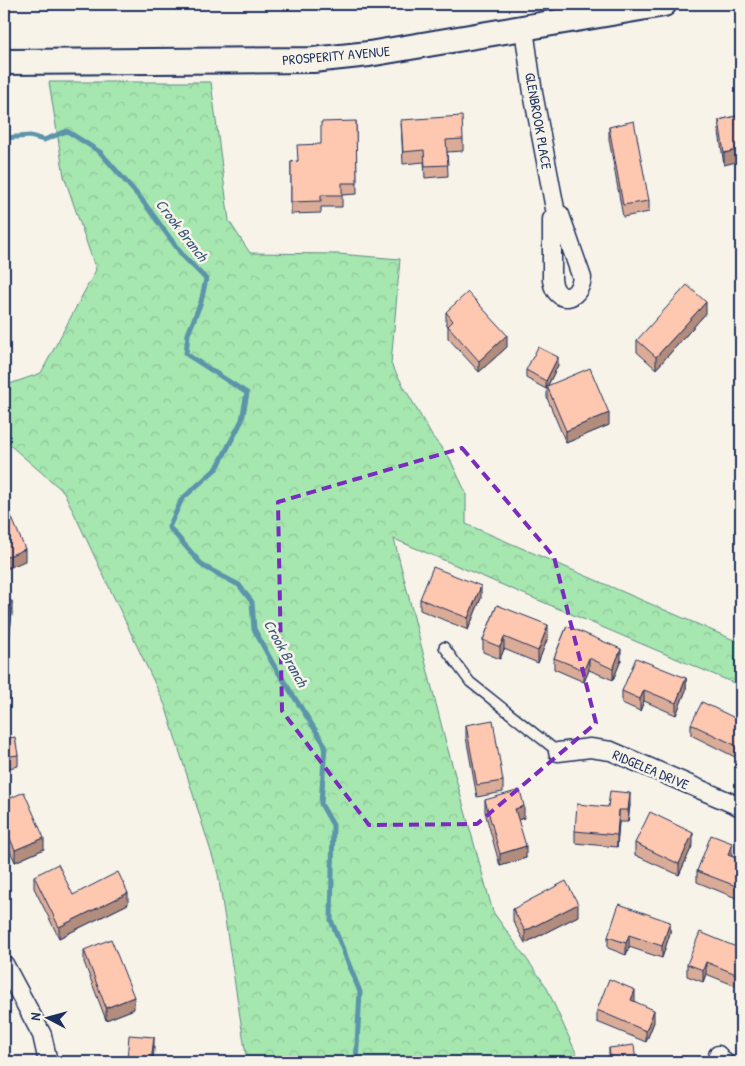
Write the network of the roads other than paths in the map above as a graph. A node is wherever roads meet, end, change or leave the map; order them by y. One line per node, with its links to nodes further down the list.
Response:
1 (664, 4): 2 (main road, PROSPERITY AVENUE)
2 (524, 28): 3 (main road, PROSPERITY AVENUE); 4 (street, GLENBROOK PLACE)
3 (4, 62)
4 (556, 214)
5 (444, 647): 6 (lane)
6 (558, 752): 7 (street, RIDGELEA DRIVE)
7 (741, 807)
8 (4, 964): 9 (street)
9 (48, 1062)

